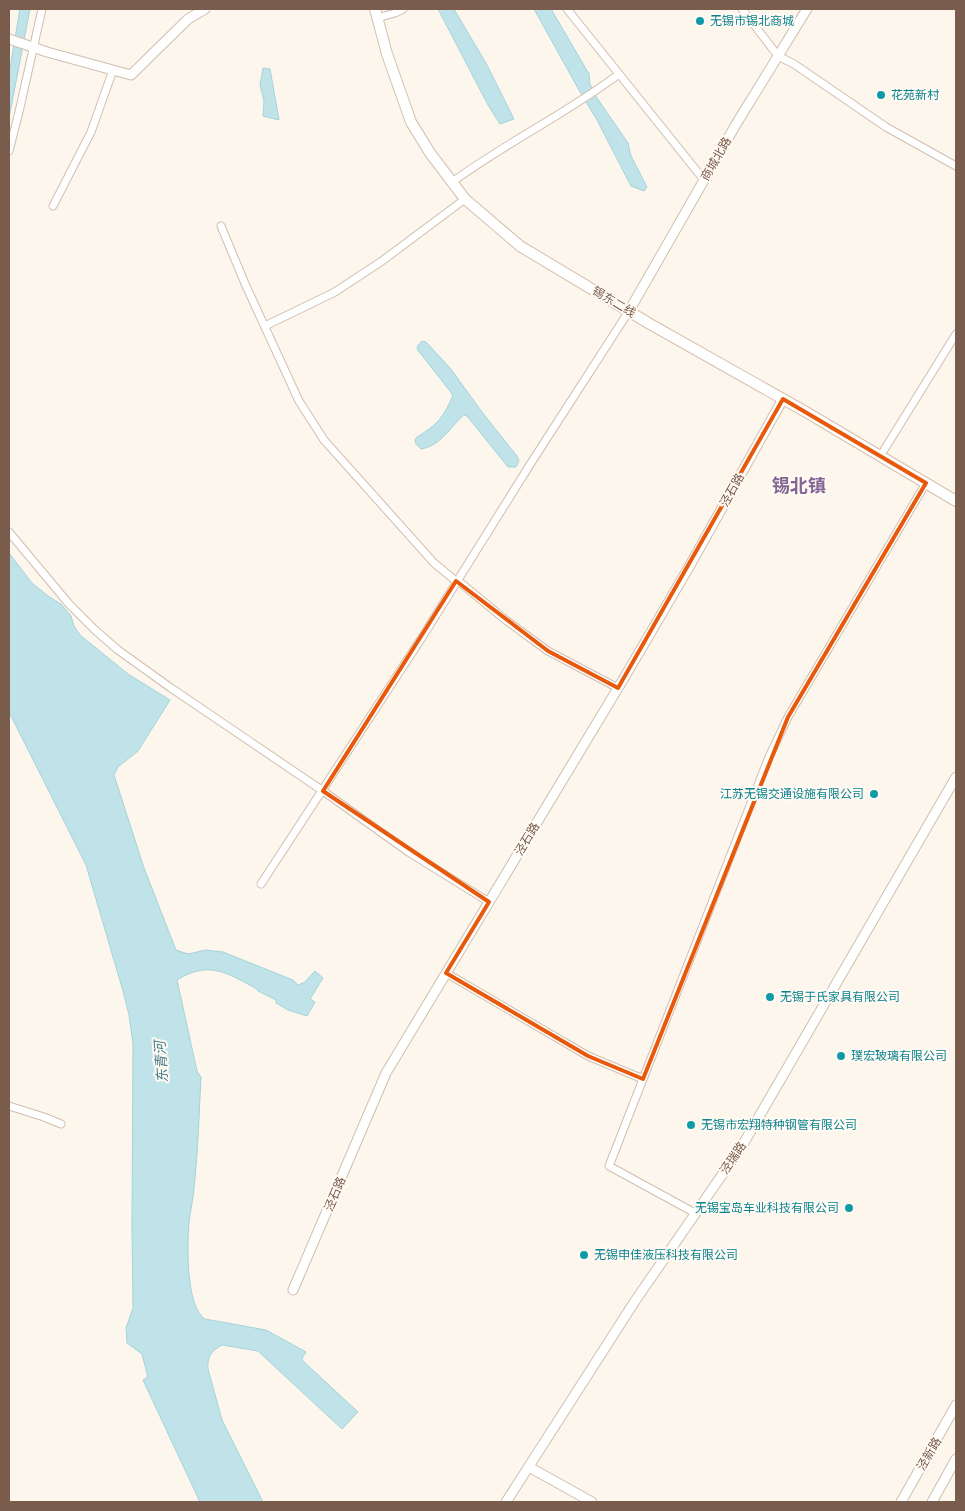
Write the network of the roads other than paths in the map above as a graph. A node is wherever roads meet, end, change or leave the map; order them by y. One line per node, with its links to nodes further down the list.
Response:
1 (42, 9): 9 (street)
2 (205, 9): 11 (street)
3 (403, 9): 7 (street)
4 (567, 9): 12 (street)
5 (742, 9): 10 (street)
6 (807, 9): 10 (street, 商城北路)
7 (376, 13): 16 (main road, 锡东二线)
8 (11, 40): 9 (street)
9 (34, 48): 11 (street); 13 (street)
10 (778, 56): 14 (street); 15 (street, 商城北路)
11 (113, 70): 18 (street)
12 (619, 74): 15 (street); 16 (street)
13 (9, 151)
14 (956, 166)
15 (704, 180): 20 (street, 商城北路)
16 (451, 183): 17 (main road, 锡东二线)
17 (465, 199): 20 (main road, 锡东二线); 21 (street)
18 (53, 206)
19 (221, 226): 21 (street)
20 (629, 311): 23 (main road, 锡东二线); 28 (street)
21 (265, 326): 28 (street)
22 (956, 334): 24 (street)
23 (783, 399): 25 (main road, 锡东二线); 29 (street, 泾石路)
24 (884, 450)
25 (926, 483): 26 (main road, 锡东二线); 35 (street)
26 (956, 501)
27 (9, 532): 31 (street)
28 (456, 581): 29 (street); 31 (street)
29 (618, 688): 33 (street, 泾石路)
30 (956, 777): 38 (street, 泾瑞路)
31 (323, 791): 32 (street); 33 (street)
32 (262, 884)
33 (489, 902): 34 (street, 泾石路)
34 (446, 973): 35 (street); 39 (street, 泾石路)
35 (643, 1079): 38 (street)
36 (9, 1106): 37 (street)
37 (61, 1124)
38 (695, 1213): 42 (street, 泾瑞路)
39 (293, 1290)
40 (956, 1405): 45 (street, 泾新路)
41 (956, 1459): 46 (street)
42 (529, 1467): 43 (street, 泾瑞路); 44 (street)
43 (506, 1502)
44 (592, 1502)
45 (901, 1502)
46 (932, 1502)

